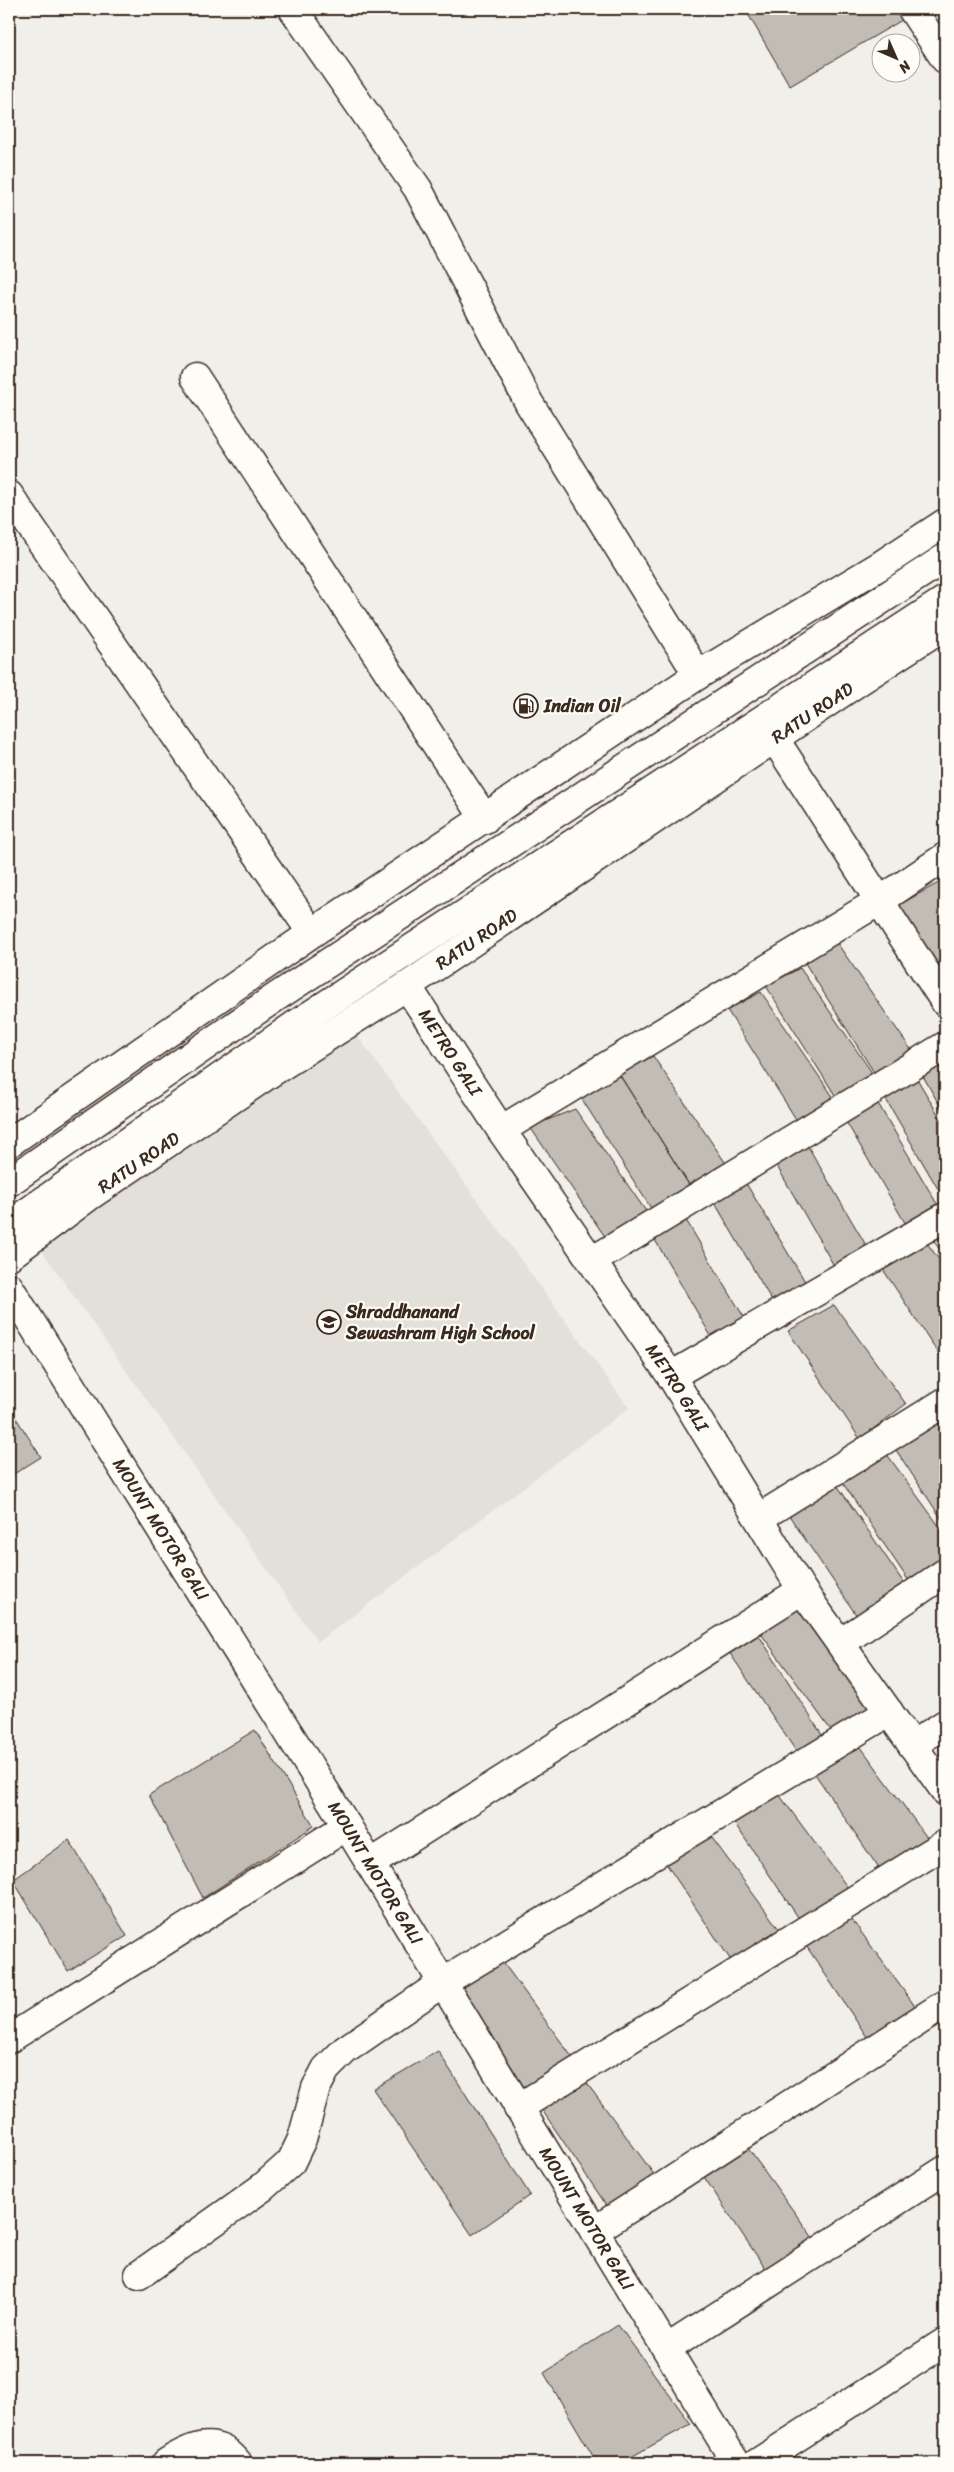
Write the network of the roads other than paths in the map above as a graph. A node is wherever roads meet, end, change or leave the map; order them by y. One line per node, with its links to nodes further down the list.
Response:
1 (293, 9): 10 (street)
2 (912, 9): 3 (street)
3 (945, 59)
4 (195, 377): 12 (street)
5 (9, 495): 15 (street)
6 (945, 523): 10 (street)
7 (945, 558): 21 (street)
8 (945, 600): 23 (street)
9 (945, 625): 11 (street, RATU ROAD)
10 (698, 675): 12 (street)
11 (774, 738): 14 (street); 16 (street, RATU ROAD)
12 (485, 819): 15 (street)
13 (945, 857): 14 (street)
14 (881, 900): 17 (street); 19 (street)
15 (312, 933): 20 (street)
16 (407, 986): 19 (street, METRO GALI); 24 (street, RATU ROAD)
17 (945, 1002)
18 (945, 1046): 25 (street)
19 (501, 1130): 25 (street, METRO GALI)
20 (9, 1143)
21 (9, 1182)
22 (945, 1217): 27 (street)
23 (9, 1225)
24 (9, 1256)
25 (592, 1261): 27 (street, METRO GALI)
26 (9, 1287): 37 (street, MOUNT MOTOR GALI)
27 (671, 1376): 29 (street, METRO GALI)
28 (945, 1402): 29 (street)
29 (758, 1518): 31 (street, METRO GALI)
30 (945, 1574): 32 (street)
31 (802, 1590): 32 (street, METRO GALI); 39 (street)
32 (842, 1642): 33 (street, METRO GALI)
33 (889, 1712): 35 (street, METRO GALI); 40 (street)
34 (945, 1724): 35 (street)
35 (912, 1745): 36 (street, METRO GALI)
36 (945, 1791)
37 (347, 1826): 39 (street, MOUNT MOTOR GALI); 42 (street)
38 (945, 1844): 43 (street)
39 (370, 1864): 40 (street, MOUNT MOTOR GALI)
40 (442, 1983): 43 (street, MOUNT MOTOR GALI); 46 (street)
41 (945, 2004): 45 (street)
42 (9, 2039)
43 (518, 2108): 45 (street, MOUNT MOTOR GALI)
44 (945, 2170): 48 (street)
45 (594, 2231): 48 (street, MOUNT MOTOR GALI)
46 (139, 2275)
47 (945, 2342): 52 (street)
48 (668, 2348): 51 (street, MOUNT MOTOR GALI)
49 (166, 2463): 50 (street)
50 (238, 2463)
51 (736, 2463)
52 (757, 2463)

